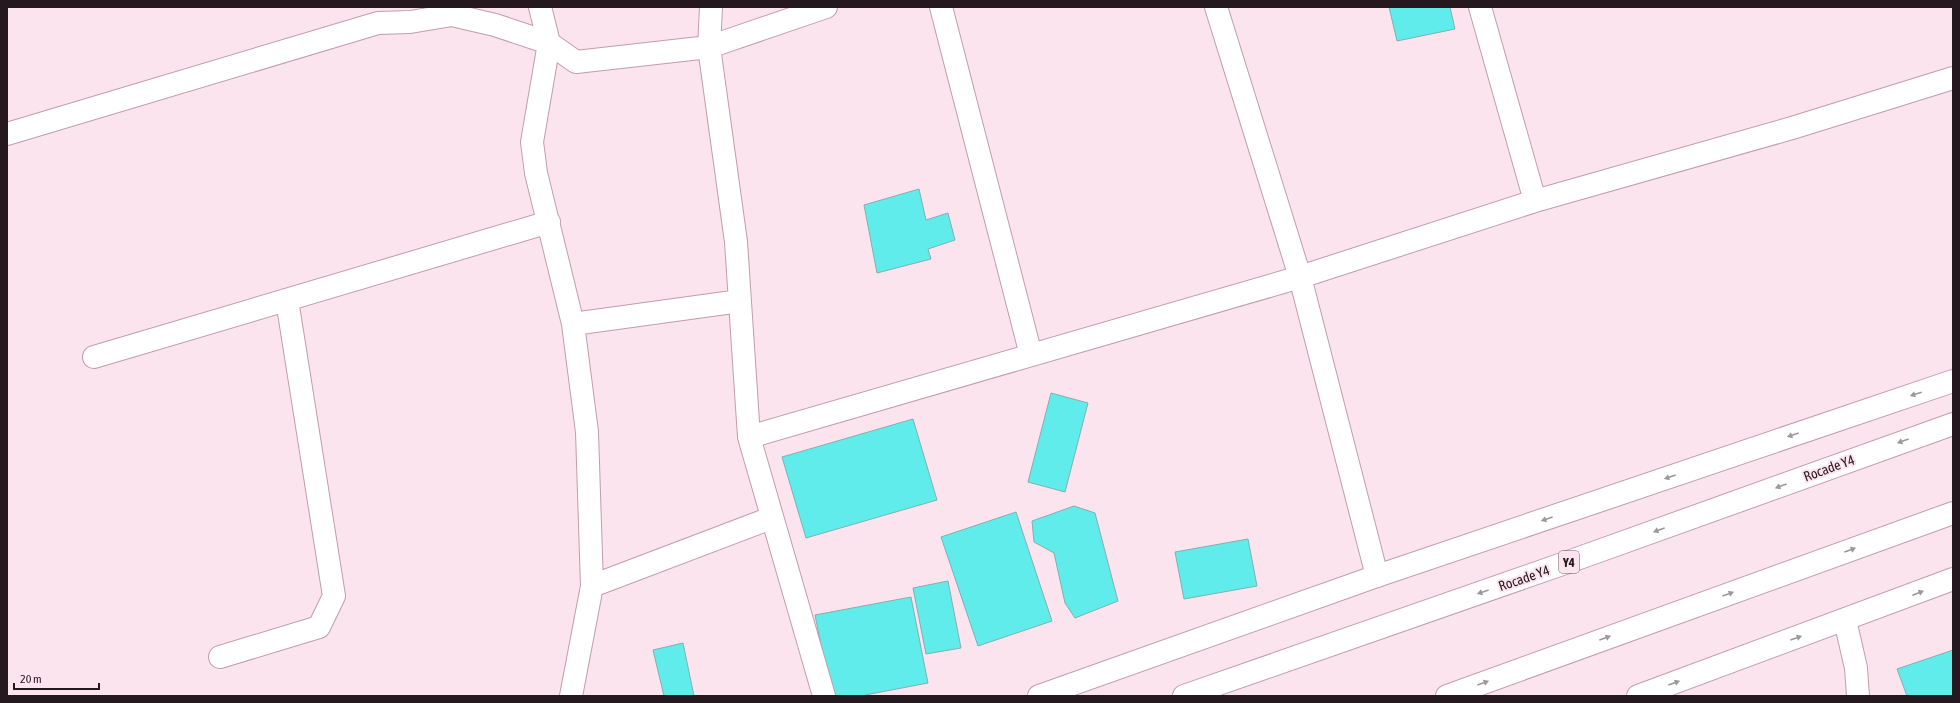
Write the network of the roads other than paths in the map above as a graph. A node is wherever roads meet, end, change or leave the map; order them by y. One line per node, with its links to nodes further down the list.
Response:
1 (540, 7): 7 (main road)
2 (712, 7): 8 (main road)
3 (826, 7): 8 (main road)
4 (940, 7): 17 (main road)
5 (1216, 7): 13 (main road)
6 (1480, 7): 11 (main road)
7 (548, 43): 8 (main road); 10 (main road); 12 (main road)
8 (709, 47): 15 (main road)
9 (1953, 78): 11 (main road)
10 (7, 134)
11 (1535, 201): 13 (main road)
12 (549, 222): 14 (main road); 16 (main road)
13 (1300, 277): 17 (main road); 24 (main road)
14 (287, 300): 18 (main road); 28 (main road)
15 (740, 301): 16 (main road); 21 (main road)
16 (574, 324): 26 (main road)
17 (1031, 355): 21 (main road)
18 (94, 357)
19 (1953, 381): 24 (main road, one-way to 24)
20 (1953, 424): 32 (main road, Rocade Y4 / Y4, one-way to 32)
21 (749, 437): 23 (main road)
22 (1953, 513): 33 (main road, one-way to 22)
23 (771, 518): 26 (main road); 30 (main road)
24 (1377, 576): 31 (main road)
25 (1953, 579): 27 (main road, one-way to 25)
26 (592, 586): 29 (main road)
27 (1845, 620): 34 (main road, one-way to 27); 35 (main road)
28 (220, 657)
29 (571, 696)
30 (824, 696)
31 (1039, 696)
32 (1184, 696)
33 (1447, 696)
34 (1638, 696)
35 (1858, 696)

